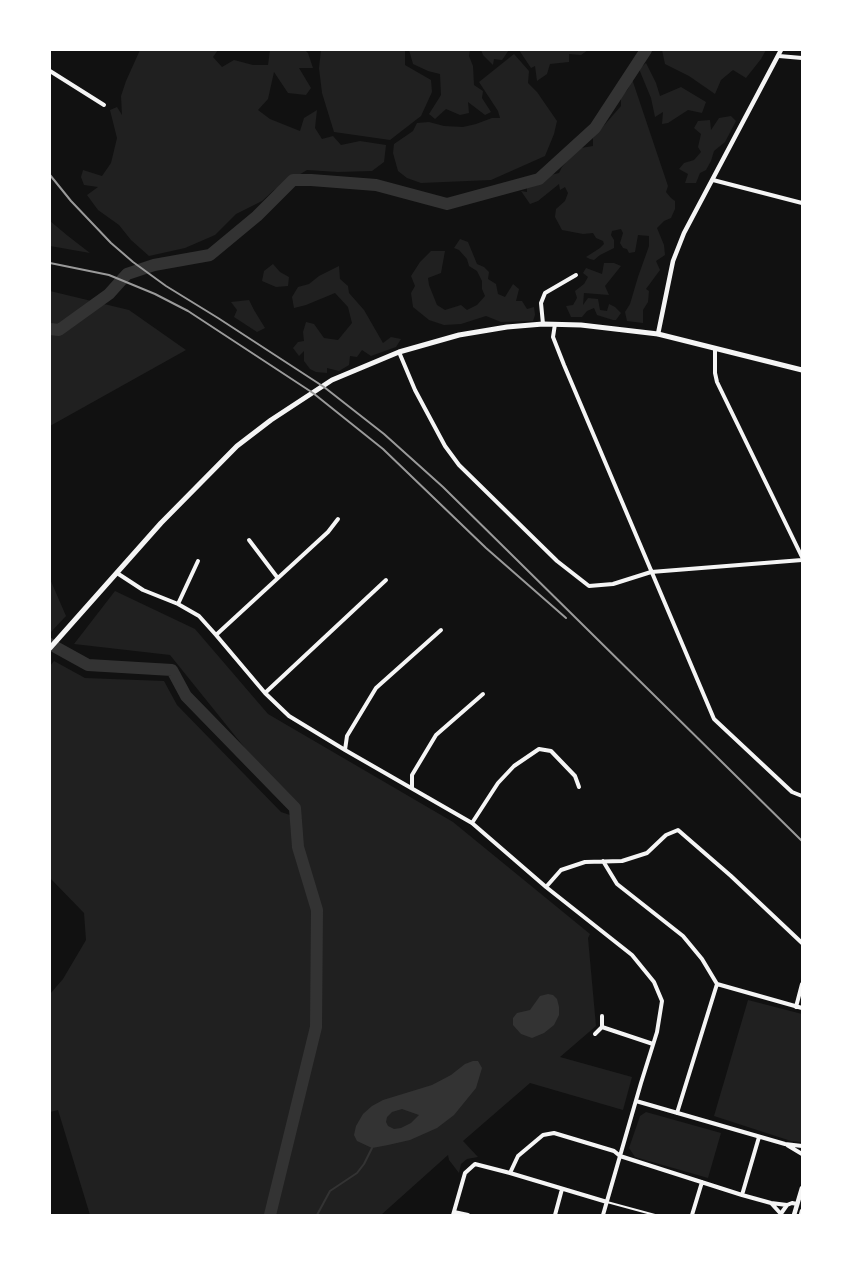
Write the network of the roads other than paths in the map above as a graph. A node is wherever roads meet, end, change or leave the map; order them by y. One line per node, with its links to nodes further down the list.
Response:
1 (781, 50): 2 (street)
2 (779, 56): 3 (street); 6 (street)
3 (802, 58)
4 (50, 71): 5 (street)
5 (104, 104)
6 (713, 180): 7 (street); 11 (street)
7 (802, 204)
8 (576, 275): 9 (street)
9 (543, 324): 10 (main road); 13 (main road)
10 (555, 324): 11 (main road); 19 (street)
11 (658, 334): 12 (main road)
12 (715, 348): 14 (main road); 17 (street)
13 (399, 352): 19 (street); 20 (main road)
14 (802, 370)
15 (338, 519): 21 (street)
16 (249, 540): 21 (street)
17 (802, 558): 19 (street)
18 (198, 561): 23 (street)
19 (651, 572): 32 (street)
20 (117, 573): 23 (street); 26 (main road)
21 (278, 577): 25 (street)
22 (386, 580): 27 (street)
23 (178, 604): 25 (street)
24 (441, 630): 29 (street)
25 (216, 635): 27 (street)
26 (50, 648)
27 (265, 693): 29 (street)
28 (483, 694): 31 (street)
29 (345, 750): 31 (street)
30 (579, 787): 33 (street)
31 (412, 788): 33 (street)
32 (802, 796)
33 (472, 823): 35 (street)
34 (603, 862): 35 (street); 36 (street); 37 (street)
35 (546, 887): 44 (street)
36 (802, 944)
37 (717, 984): 39 (street); 46 (street)
38 (802, 984): 39 (street)
39 (796, 1007): 40 (street)
40 (802, 1008)
41 (602, 1016): 42 (street)
42 (602, 1027): 43 (street); 44 (street)
43 (595, 1034)
44 (653, 1044): 45 (street)
45 (636, 1100): 46 (street); 51 (street)
46 (677, 1113): 47 (street)
47 (759, 1137): 48 (street); 56 (street)
48 (785, 1144): 49 (street); 50 (street)
49 (802, 1146)
50 (802, 1154)
51 (620, 1156): 52 (street); 53 (street); 57 (street)
52 (510, 1173): 55 (street); 62 (street)
53 (702, 1182): 56 (street); 69 (street)
54 (802, 1188): 59 (street)
55 (562, 1189): 57 (street); 66 (street)
56 (742, 1194): 58 (street)
57 (607, 1202): 63 (lane); 67 (street)
58 (771, 1203): 60 (street); 64 (street)
59 (797, 1204): 60 (street); 70 (street)
60 (787, 1205): 64 (street)
61 (802, 1211): 71 (street)
62 (453, 1213): 65 (street)
63 (645, 1214): 68 (lane)
64 (781, 1214)
65 (468, 1215)
66 (555, 1215)
67 (603, 1215)
68 (655, 1215)
69 (692, 1215)
70 (794, 1215)
71 (801, 1215)

